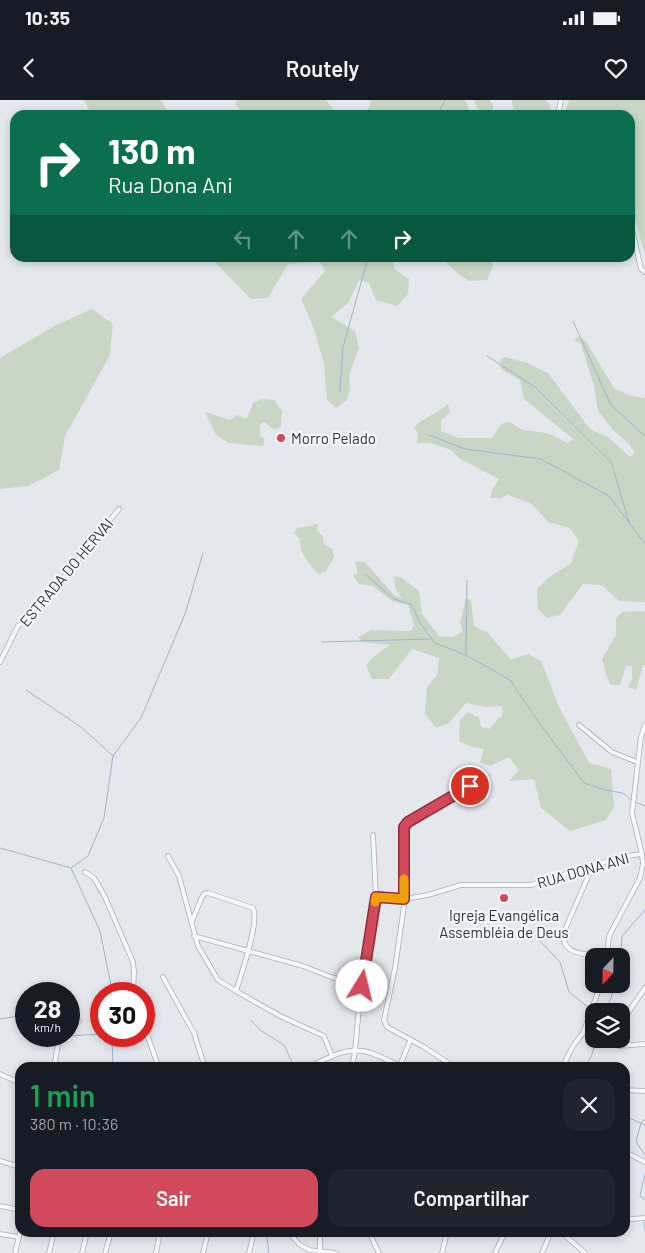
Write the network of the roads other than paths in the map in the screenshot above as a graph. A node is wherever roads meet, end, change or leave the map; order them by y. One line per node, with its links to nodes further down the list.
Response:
1 (635, 242): 2 (street)
2 (645, 272)
3 (119, 509): 4 (street, ESTRADA DO HERVAI)
4 (0, 662)
5 (579, 725): 7 (street)
6 (645, 726): 7 (street)
7 (637, 762): 10 (street)
8 (470, 786): 15 (street)
9 (373, 835): 14 (street)
10 (642, 854): 12 (street, RUA DONA ANI); 18 (street)
11 (168, 856): 16 (street)
12 (593, 865): 15 (street, RUA DONA ANI); 20 (street)
13 (85, 872): 22 (street)
14 (376, 897): 15 (street, RUA DONA ANI); 23 (street)
15 (404, 899): 28 (street)
16 (192, 922): 17 (street); 19 (street)
17 (194, 936): 19 (street); 25 (street)
18 (608, 948)
19 (248, 951): 23 (street); 25 (street)
20 (585, 954)
21 (163, 977): 37 (street)
22 (134, 982)
23 (362, 986): 33 (street)
24 (645, 988): 27 (street)
25 (236, 990): 34 (street)
26 (599, 993): 43 (street)
27 (630, 1010)
28 (410, 1041): 41 (street); 42 (street)
29 (645, 1044): 30 (street)
30 (630, 1045)
31 (58, 1047): 35 (street)
32 (152, 1047): 36 (street)
33 (355, 1051): 34 (street); 39 (street); 40 (street)
34 (332, 1056): 38 (street)
35 (55, 1062)
36 (157, 1062)
37 (203, 1062)
38 (320, 1062)
39 (353, 1062)
40 (391, 1062)
41 (402, 1062)
42 (447, 1062)
43 (565, 1062)
44 (0, 1074): 45 (street)
45 (15, 1081)
46 (630, 1090): 47 (street)
47 (645, 1091)
48 (630, 1155): 50 (street)
49 (0, 1161): 51 (street)
50 (645, 1162)
51 (15, 1166)
52 (0, 1206): 53 (street)
53 (15, 1209)
54 (645, 1218): 55 (street)
55 (630, 1219)
56 (0, 1234): 57 (street)
57 (15, 1235)
58 (19, 1237): 73 (street)
59 (53, 1237): 74 (street)
60 (86, 1237): 75 (street)
61 (109, 1237): 76 (street)
62 (159, 1237): 77 (street)
63 (207, 1237): 78 (street)
64 (253, 1237): 79 (street)
65 (293, 1237): 72 (street)
66 (320, 1237): 72 (street)
67 (371, 1237): 81 (street)
68 (447, 1237): 82 (street)
69 (503, 1237): 83 (street)
70 (549, 1237): 84 (street)
71 (566, 1237): 85 (street)
72 (320, 1252): 80 (street)
73 (15, 1253)
74 (49, 1253)
75 (82, 1253)
76 (105, 1253)
77 (156, 1253)
78 (203, 1253)
79 (250, 1253)
80 (336, 1253)
81 (379, 1253)
82 (442, 1253)
83 (495, 1253)
84 (542, 1253)
85 (585, 1253)

